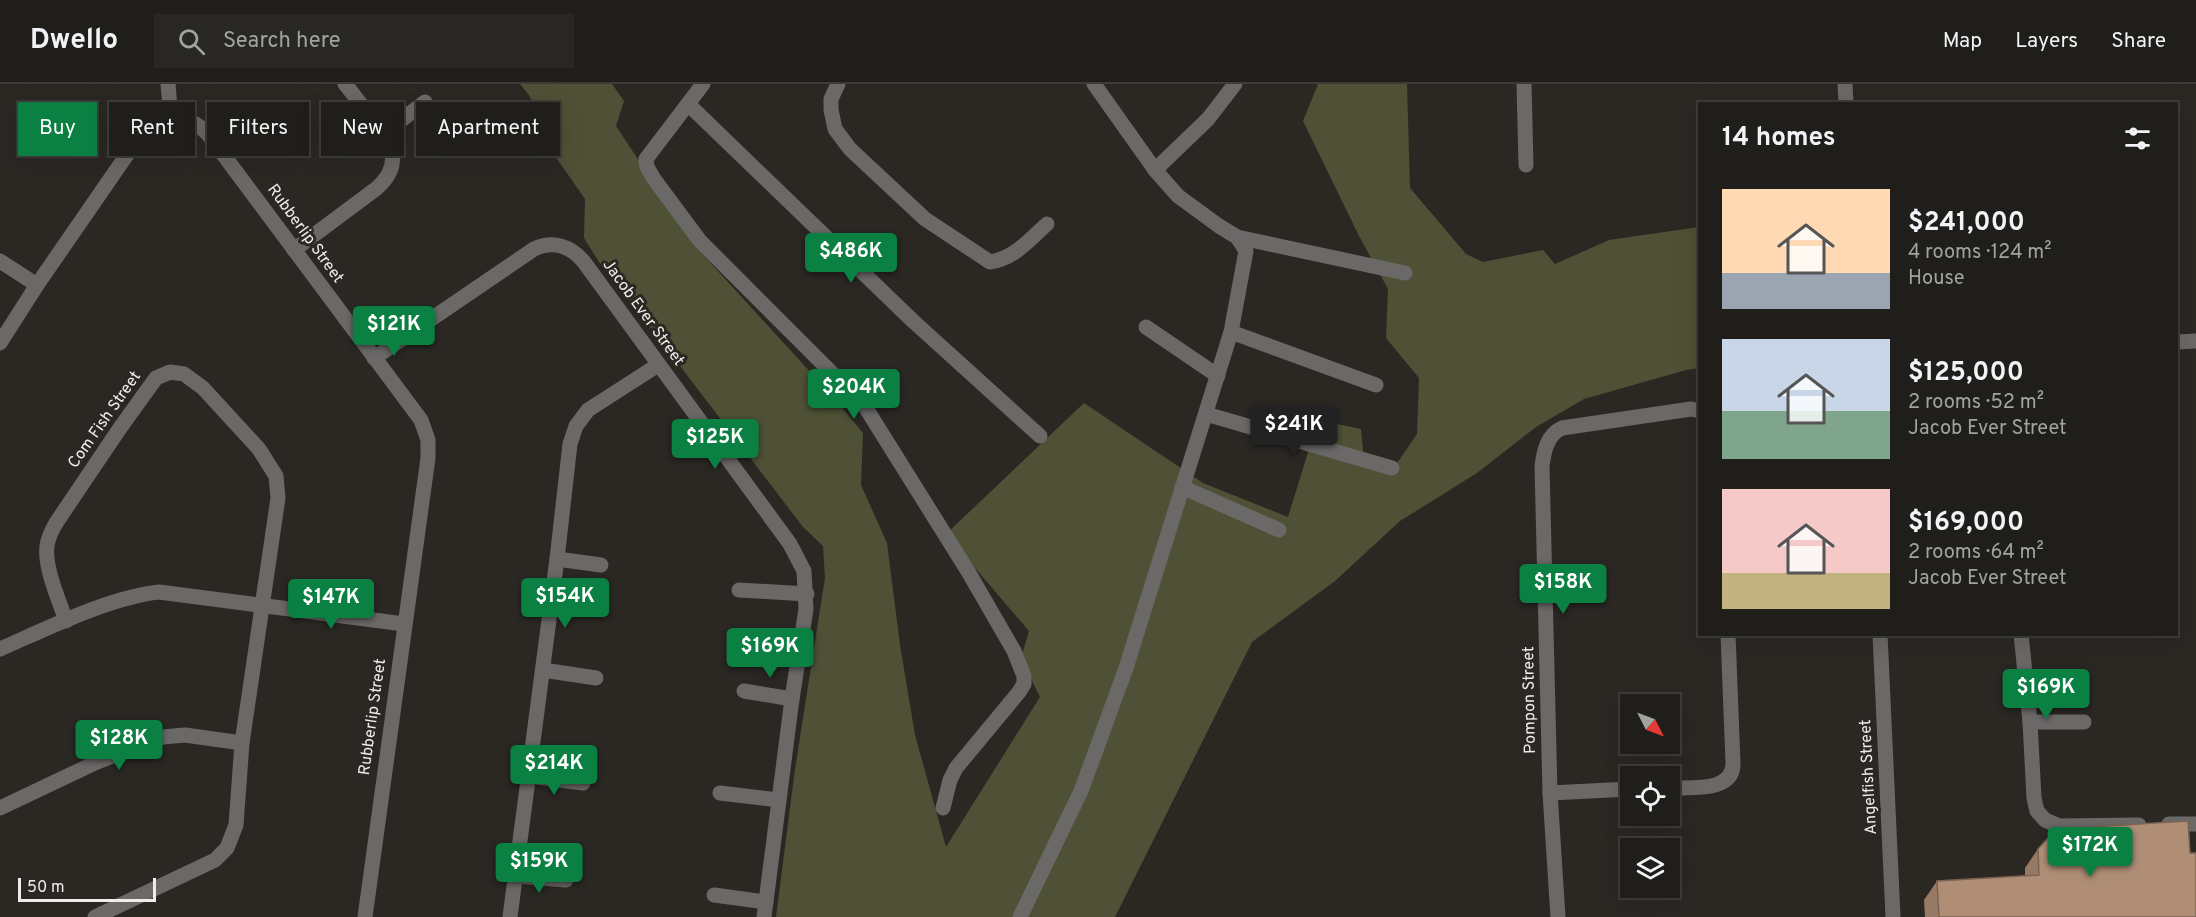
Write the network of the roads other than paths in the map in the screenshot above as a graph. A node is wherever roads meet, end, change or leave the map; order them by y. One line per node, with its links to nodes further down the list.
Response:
1 (168, 84): 9 (street)
2 (345, 84): 10 (street)
3 (703, 84): 12 (street)
4 (838, 84): 20 (street)
5 (1094, 84): 19 (street)
6 (1235, 84): 19 (street)
7 (1524, 84): 18 (street)
8 (1845, 84): 11 (street)
9 (170, 102)
10 (359, 102)
11 (1846, 102)
12 (688, 104): 37 (street); 67 (street)
13 (416, 109): 14 (street)
14 (404, 118)
15 (195, 123): 22 (street, Rubberlip Street)
16 (126, 156): 25 (street)
17 (393, 156): 22 (street)
18 (1526, 165)
19 (1155, 170): 21 (street)
20 (1047, 224)
21 (1237, 237): 24 (street); 27 (street)
22 (294, 250): 31 (street, Rubberlip Street)
23 (0, 261): 25 (street)
24 (1405, 273)
25 (37, 285): 30 (street)
26 (1146, 327): 33 (street)
27 (1231, 333): 33 (street); 34 (street)
28 (2196, 341): 29 (street)
29 (2178, 342)
30 (0, 343)
31 (374, 358): 32 (street, Jacob Ever Street); 47 (street, Rubberlip Street)
32 (658, 365): 41 (street); 44 (street, Jacob Ever Street)
33 (1218, 376): 36 (street)
34 (1376, 385)
35 (1698, 411): 64 (street, Pompon Street)
36 (1206, 414): 38 (street); 39 (street)
37 (1040, 436)
38 (1392, 468)
39 (1182, 487): 40 (street); 76 (street)
40 (1279, 530)
41 (557, 559): 42 (street); 52 (street)
42 (601, 565)
43 (739, 590): 44 (street)
44 (807, 594): 55 (street, Jacob Ever Street)
45 (262, 604): 46 (street); 46 (street, Com Fish Street); 47 (street); 58 (street, Com Fish Street)
46 (66, 621): 51 (street)
47 (404, 624): 74 (street, Rubberlip Street)
48 (1728, 636): 61 (street)
49 (1880, 636): 78 (street, Angelfish Street)
50 (2021, 636): 56 (street)
51 (0, 649)
52 (543, 670): 53 (street); 59 (street)
53 (596, 678)
54 (744, 691): 55 (street)
55 (792, 699): 65 (street, Jacob Ever Street)
56 (2030, 722): 57 (street); 68 (street)
57 (2084, 722)
58 (242, 743): 66 (street); 73 (street, Com Fish Street)
59 (529, 776): 60 (street); 69 (street)
60 (584, 783)
61 (1680, 787)
62 (1620, 790): 64 (street)
63 (720, 793): 65 (street)
64 (1551, 793): 77 (street, Pompon Street)
65 (779, 800): 72 (street, Jacob Ever Street)
66 (0, 808)
67 (943, 808)
68 (2196, 824)
69 (516, 876): 70 (street); 75 (street)
70 (566, 880)
71 (714, 895): 72 (street, Jacob Ever Street)
72 (765, 910)
73 (95, 917)
74 (365, 917)
75 (510, 917)
76 (1020, 917)
77 (1558, 917)
78 (1893, 917)

